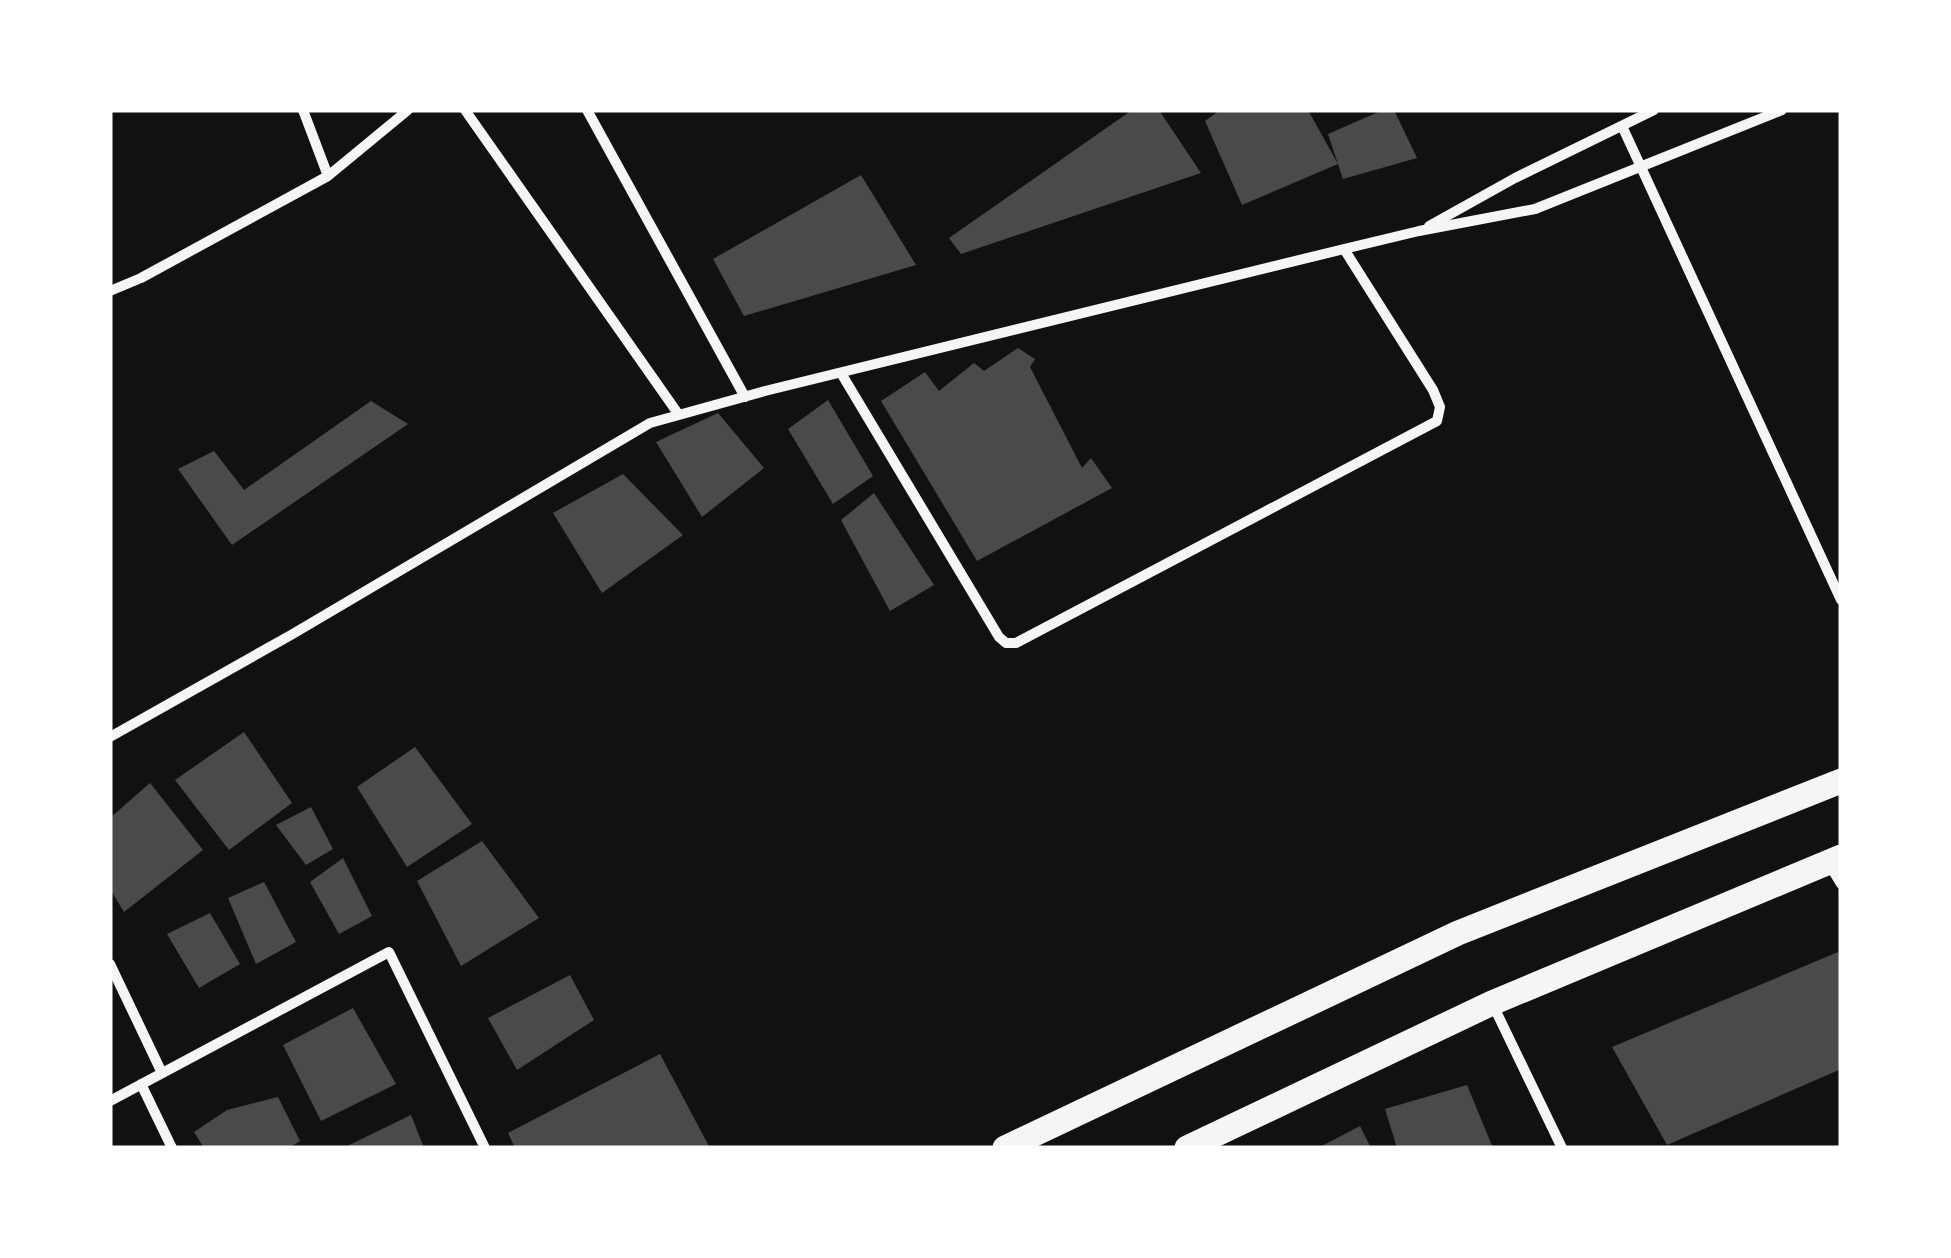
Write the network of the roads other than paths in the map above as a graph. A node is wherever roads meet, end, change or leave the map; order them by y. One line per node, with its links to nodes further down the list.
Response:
1 (302, 110): 9 (street)
2 (408, 110): 9 (street)
3 (465, 110): 15 (street)
4 (586, 110): 14 (street)
5 (1654, 110): 7 (street)
6 (1782, 110): 8 (street)
7 (1622, 126): 8 (street); 10 (street)
8 (1641, 166): 10 (street); 16 (street)
9 (328, 176): 12 (street)
10 (1419, 231): 11 (street)
11 (1344, 249): 13 (street); 13 (street)
12 (110, 291)
13 (840, 373): 14 (street)
14 (745, 396): 15 (street)
15 (679, 415): 17 (street)
16 (1841, 600)
17 (110, 738)
18 (1841, 781): 27 (main road)
19 (1837, 868): 21 (main road)
20 (110, 964): 22 (street)
21 (1492, 1002): 28 (main road); 29 (street)
22 (162, 1073): 23 (street); 26 (street)
23 (140, 1084): 24 (street); 25 (street)
24 (110, 1100)
25 (172, 1148)
26 (485, 1148)
27 (1005, 1148)
28 (1187, 1148)
29 (1562, 1148)

